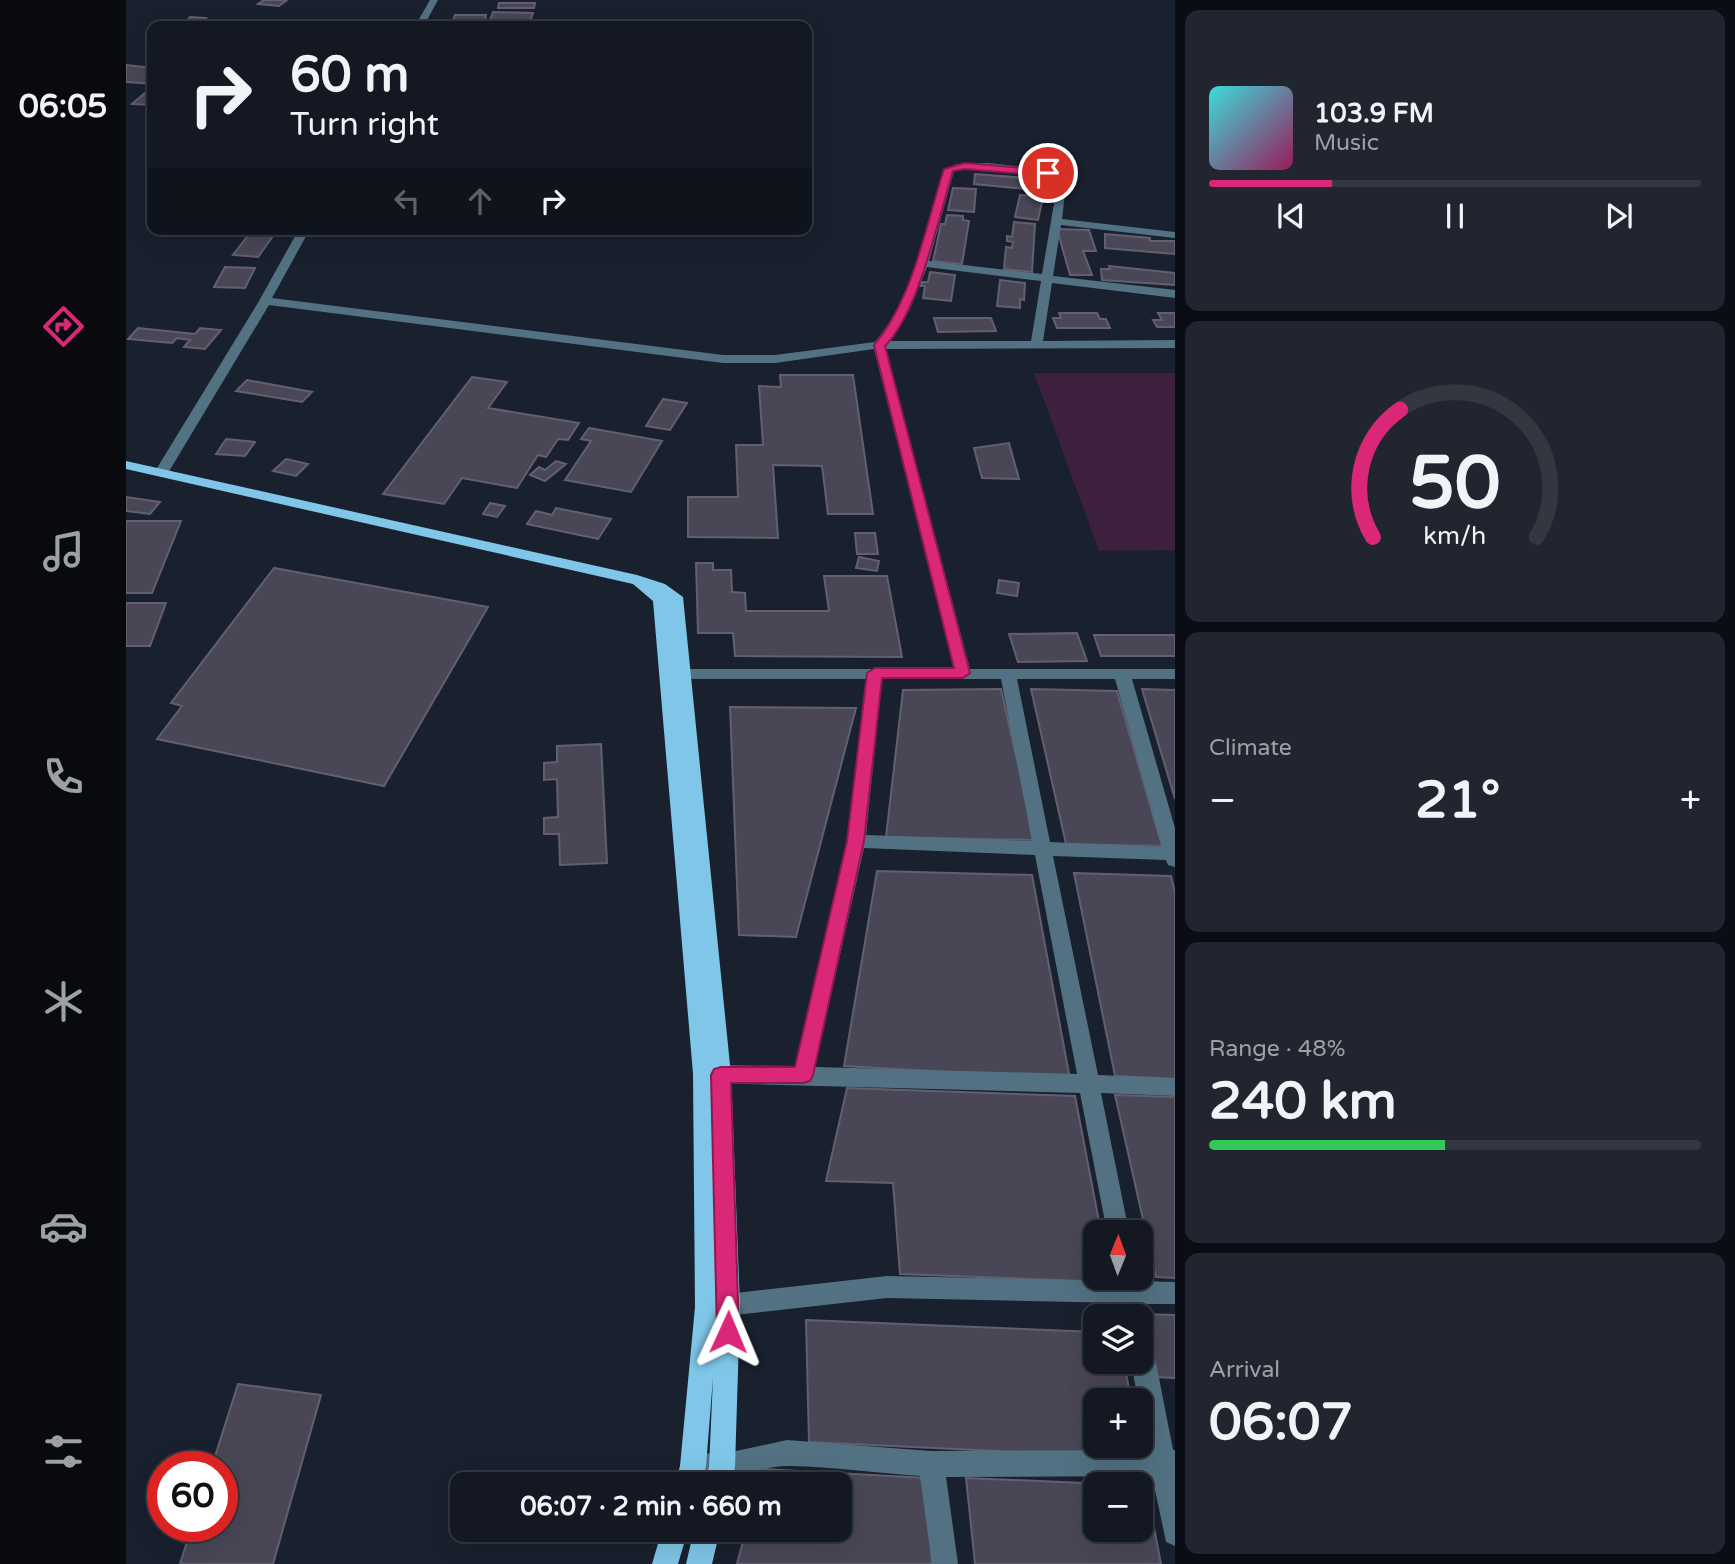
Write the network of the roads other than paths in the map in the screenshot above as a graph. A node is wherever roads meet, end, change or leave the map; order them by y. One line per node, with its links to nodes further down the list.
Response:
1 (434, 0): 2 (street)
2 (421, 21)
3 (1055, 221): 5 (street); 6 (street); 7 (street)
4 (302, 235): 9 (street)
5 (1175, 235)
6 (920, 263): 7 (street); 11 (street)
7 (1046, 279): 8 (street); 12 (street)
8 (1175, 294)
9 (265, 301): 11 (street); 14 (street)
10 (1175, 344): 12 (street)
11 (880, 345): 12 (street); 16 (street)
12 (1036, 345)
13 (126, 465): 14 (main road)
14 (161, 473): 18 (main road)
15 (875, 673): 16 (street); 18 (street); 21 (street)
16 (963, 673): 17 (street)
17 (1008, 673): 19 (street); 22 (street)
18 (676, 674): 24 (main road)
19 (1122, 674): 20 (street); 23 (street)
20 (1175, 674)
21 (856, 841): 22 (street); 25 (street)
22 (1043, 851): 23 (street); 26 (street)
23 (1174, 856)
24 (712, 1075): 25 (street); 32 (main road)
25 (803, 1075): 26 (street)
26 (1087, 1085): 27 (street); 28 (street)
27 (1175, 1087)
28 (1115, 1220)
29 (1083, 1285): 32 (street)
30 (1153, 1289): 31 (street)
31 (1175, 1293)
32 (718, 1306): 36 (main road); 37 (main road)
33 (1148, 1374): 34 (street)
34 (1169, 1463): 35 (street); 39 (street)
35 (931, 1464): 38 (street); 44 (street)
36 (691, 1472)
37 (720, 1472)
38 (732, 1472)
39 (1175, 1533)
40 (671, 1542): 42 (main road)
41 (704, 1542): 43 (main road)
42 (665, 1564)
43 (699, 1564)
44 (945, 1564)

